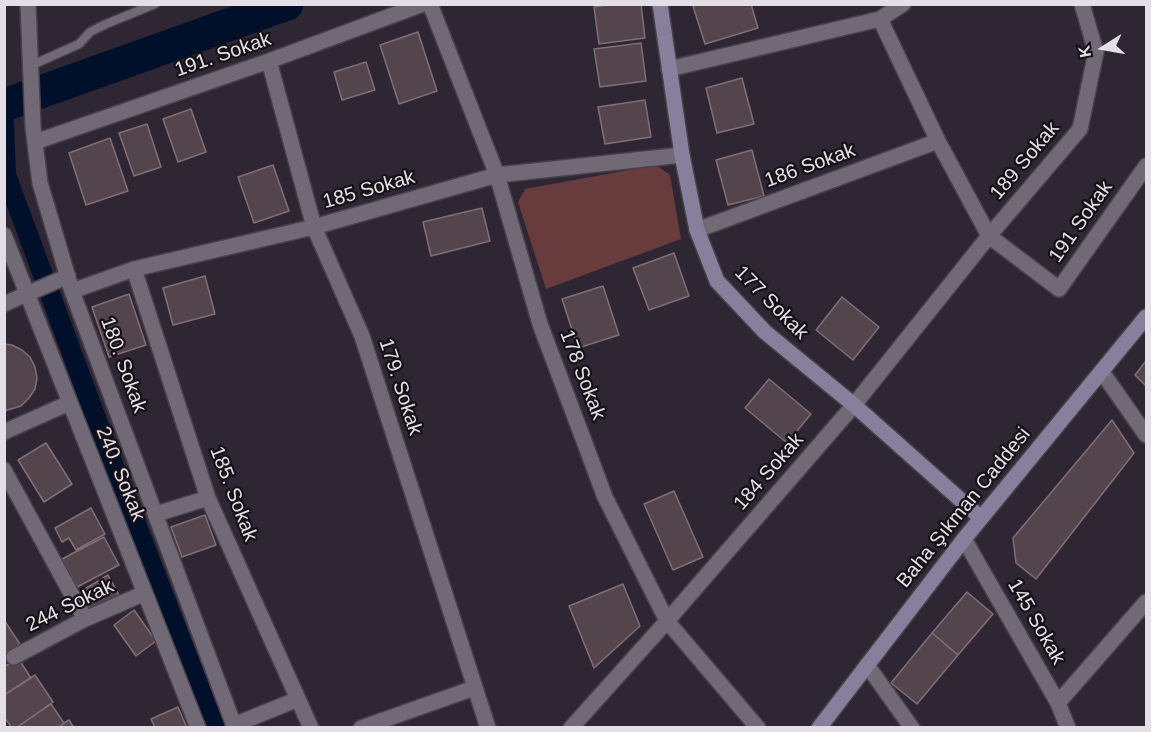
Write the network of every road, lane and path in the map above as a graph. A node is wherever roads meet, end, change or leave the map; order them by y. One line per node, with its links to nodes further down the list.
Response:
1 (28, 4): 11 (street, 180. Sokak)
2 (155, 4): 11 (lane)
3 (423, 4): 9 (street, 191. Sokak)
4 (430, 4): 16 (street, 178 Sokak)
5 (660, 4): 10 (street, 177 Sokak)
6 (903, 4): 8 (street)
7 (1082, 4): 20 (street, 189 Sokak)
8 (880, 19): 10 (street); 13 (street)
9 (269, 61): 12 (street, 191. Sokak); 17 (street, 179. Sokak)
10 (669, 69): 14 (street, 177 Sokak)
11 (30, 71): 12 (street, 180. Sokak)
12 (34, 134): 22 (street, 180. Sokak)
13 (938, 141): 18 (street, 186 Sokak); 20 (street)
14 (682, 155): 16 (street, 185 Sokak); 18 (street, 177 Sokak)
15 (1146, 166): 20 (street, 191 Sokak)
16 (497, 175): 17 (street, 185 Sokak); 39 (street, 178 Sokak)
17 (314, 227): 21 (street, 185 Sokak); 42 (street, 179. Sokak)
18 (697, 230): 28 (street, 177 Sokak)
19 (4, 236): 23 (street, 240. Sokak)
20 (988, 236): 28 (street, 184 Sokak)
21 (134, 269): 22 (street, 185 Sokak); 32 (street, 185. Sokak)
22 (68, 282): 23 (street, 185 Sokak); 33 (street, 180. Sokak)
23 (33, 291): 24 (street, 185 Sokak); 27 (street, 240. Sokak)
24 (4, 304)
25 (1146, 317): 26 (street, Baha Şıkman Caddesi)
26 (1102, 372): 30 (street); 34 (street, Baha Şıkman Caddesi)
27 (69, 403): 29 (street); 36 (street, 240. Sokak)
28 (854, 405): 34 (street, 177 Sokak); 39 (street, 184 Sokak)
29 (4, 432)
30 (1146, 435)
31 (4, 470): 38 (street)
32 (208, 498): 33 (street); 43 (street, 185. Sokak)
33 (156, 514): 45 (street, 180. Sokak)
34 (981, 518): 35 (street, Baha Şıkman Caddesi)
35 (964, 539): 41 (street, Baha Şıkman Caddesi); 44 (street, 145 Sokak)
36 (145, 593): 38 (street, 244 Sokak); 46 (street, 240. Sokak)
37 (1146, 602): 44 (street)
38 (85, 619): 40 (street, 244 Sokak)
39 (667, 621): 50 (street, 184 Sokak); 51 (street, 178 Sokak)
40 (14, 657)
41 (867, 665): 52 (street, Baha Şıkman Caddesi); 53 (street)
42 (474, 688): 48 (street); 49 (street, 179. Sokak)
43 (298, 699): 45 (street); 47 (street, 185. Sokak)
44 (1058, 703): 54 (street, 145 Sokak)
45 (235, 726)
46 (198, 728)
47 (311, 728)
48 (361, 728)
49 (488, 728)
50 (571, 728)
51 (758, 728)
52 (819, 728)
53 (912, 728)
54 (1068, 728)

